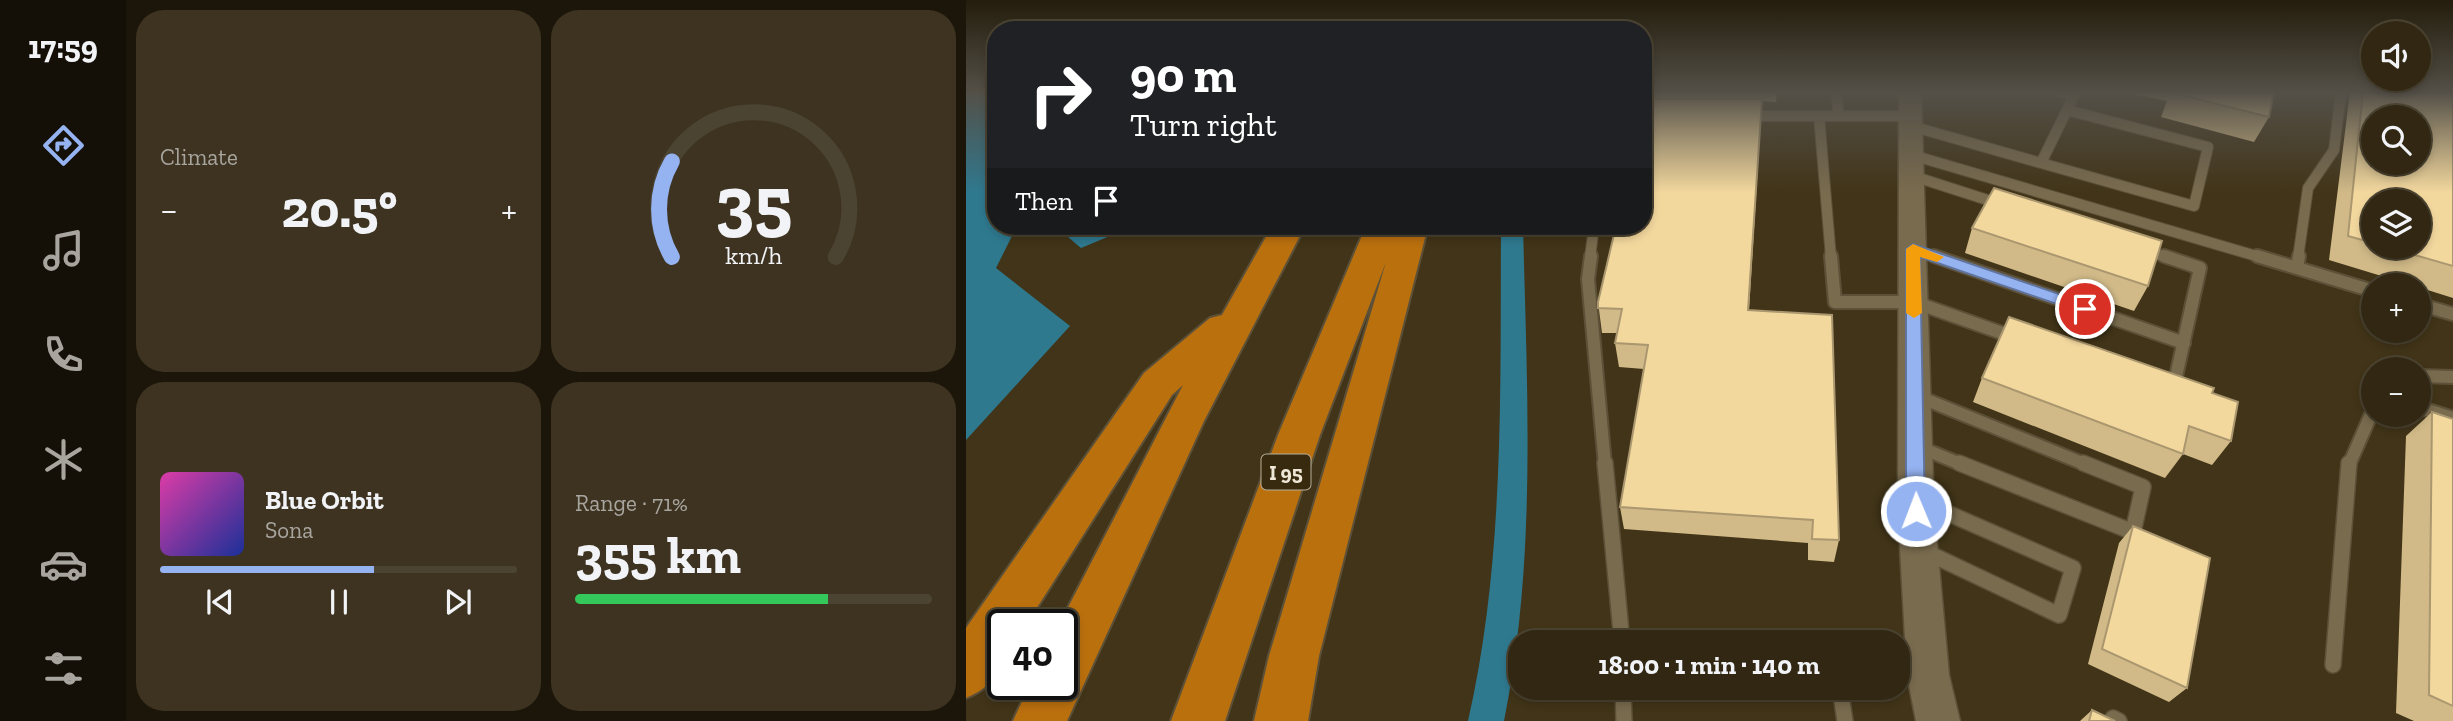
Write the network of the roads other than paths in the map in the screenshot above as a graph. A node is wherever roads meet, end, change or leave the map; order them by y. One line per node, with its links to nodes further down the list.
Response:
1 (1820, 126): 17 (lane)
2 (1880, 126): 6 (lane)
3 (2059, 126): 7 (lane)
4 (2127, 126): 7 (lane)
5 (2337, 126): 15 (lane)
6 (1912, 133): 7 (lane); 8 (lane); 14 (street); 15 (lane)
7 (2041, 163)
8 (2017, 209)
9 (1283, 235): 19 (highway)
10 (1380, 235): 42 (highway, I 95)
11 (1409, 235): 43 (highway)
12 (1593, 235): 33 (lane)
13 (2135, 247): 22 (lane)
14 (1913, 249): 17 (street); 22 (lane)
15 (2297, 268): 16 (lane)
16 (2361, 287)
17 (1914, 302): 21 (lane); 26 (street)
18 (2431, 308): 20 (lane)
19 (1240, 313): 34 (highway); 37 (highway)
20 (2453, 314)
21 (2030, 343)
22 (2184, 343): 25 (lane)
23 (2431, 376): 24 (lane)
24 (2453, 377)
25 (2159, 389)
26 (1915, 395): 30 (street); 30 (lane)
27 (2431, 411): 28 (lane)
28 (2453, 418)
29 (2365, 427): 36 (lane)
30 (1915, 446): 31 (street)
31 (1916, 499): 32 (street); 32 (lane)
32 (1919, 548): 35 (street)
33 (1621, 630)
34 (1078, 640)
35 (1912, 647): 46 (street)
36 (2333, 665)
37 (966, 672)
38 (1050, 700): 41 (highway)
39 (1623, 700): 44 (lane)
40 (1842, 700): 45 (lane)
41 (1040, 721)
42 (1198, 721)
43 (1282, 721)
44 (1624, 721)
45 (1845, 721)
46 (1938, 721)

